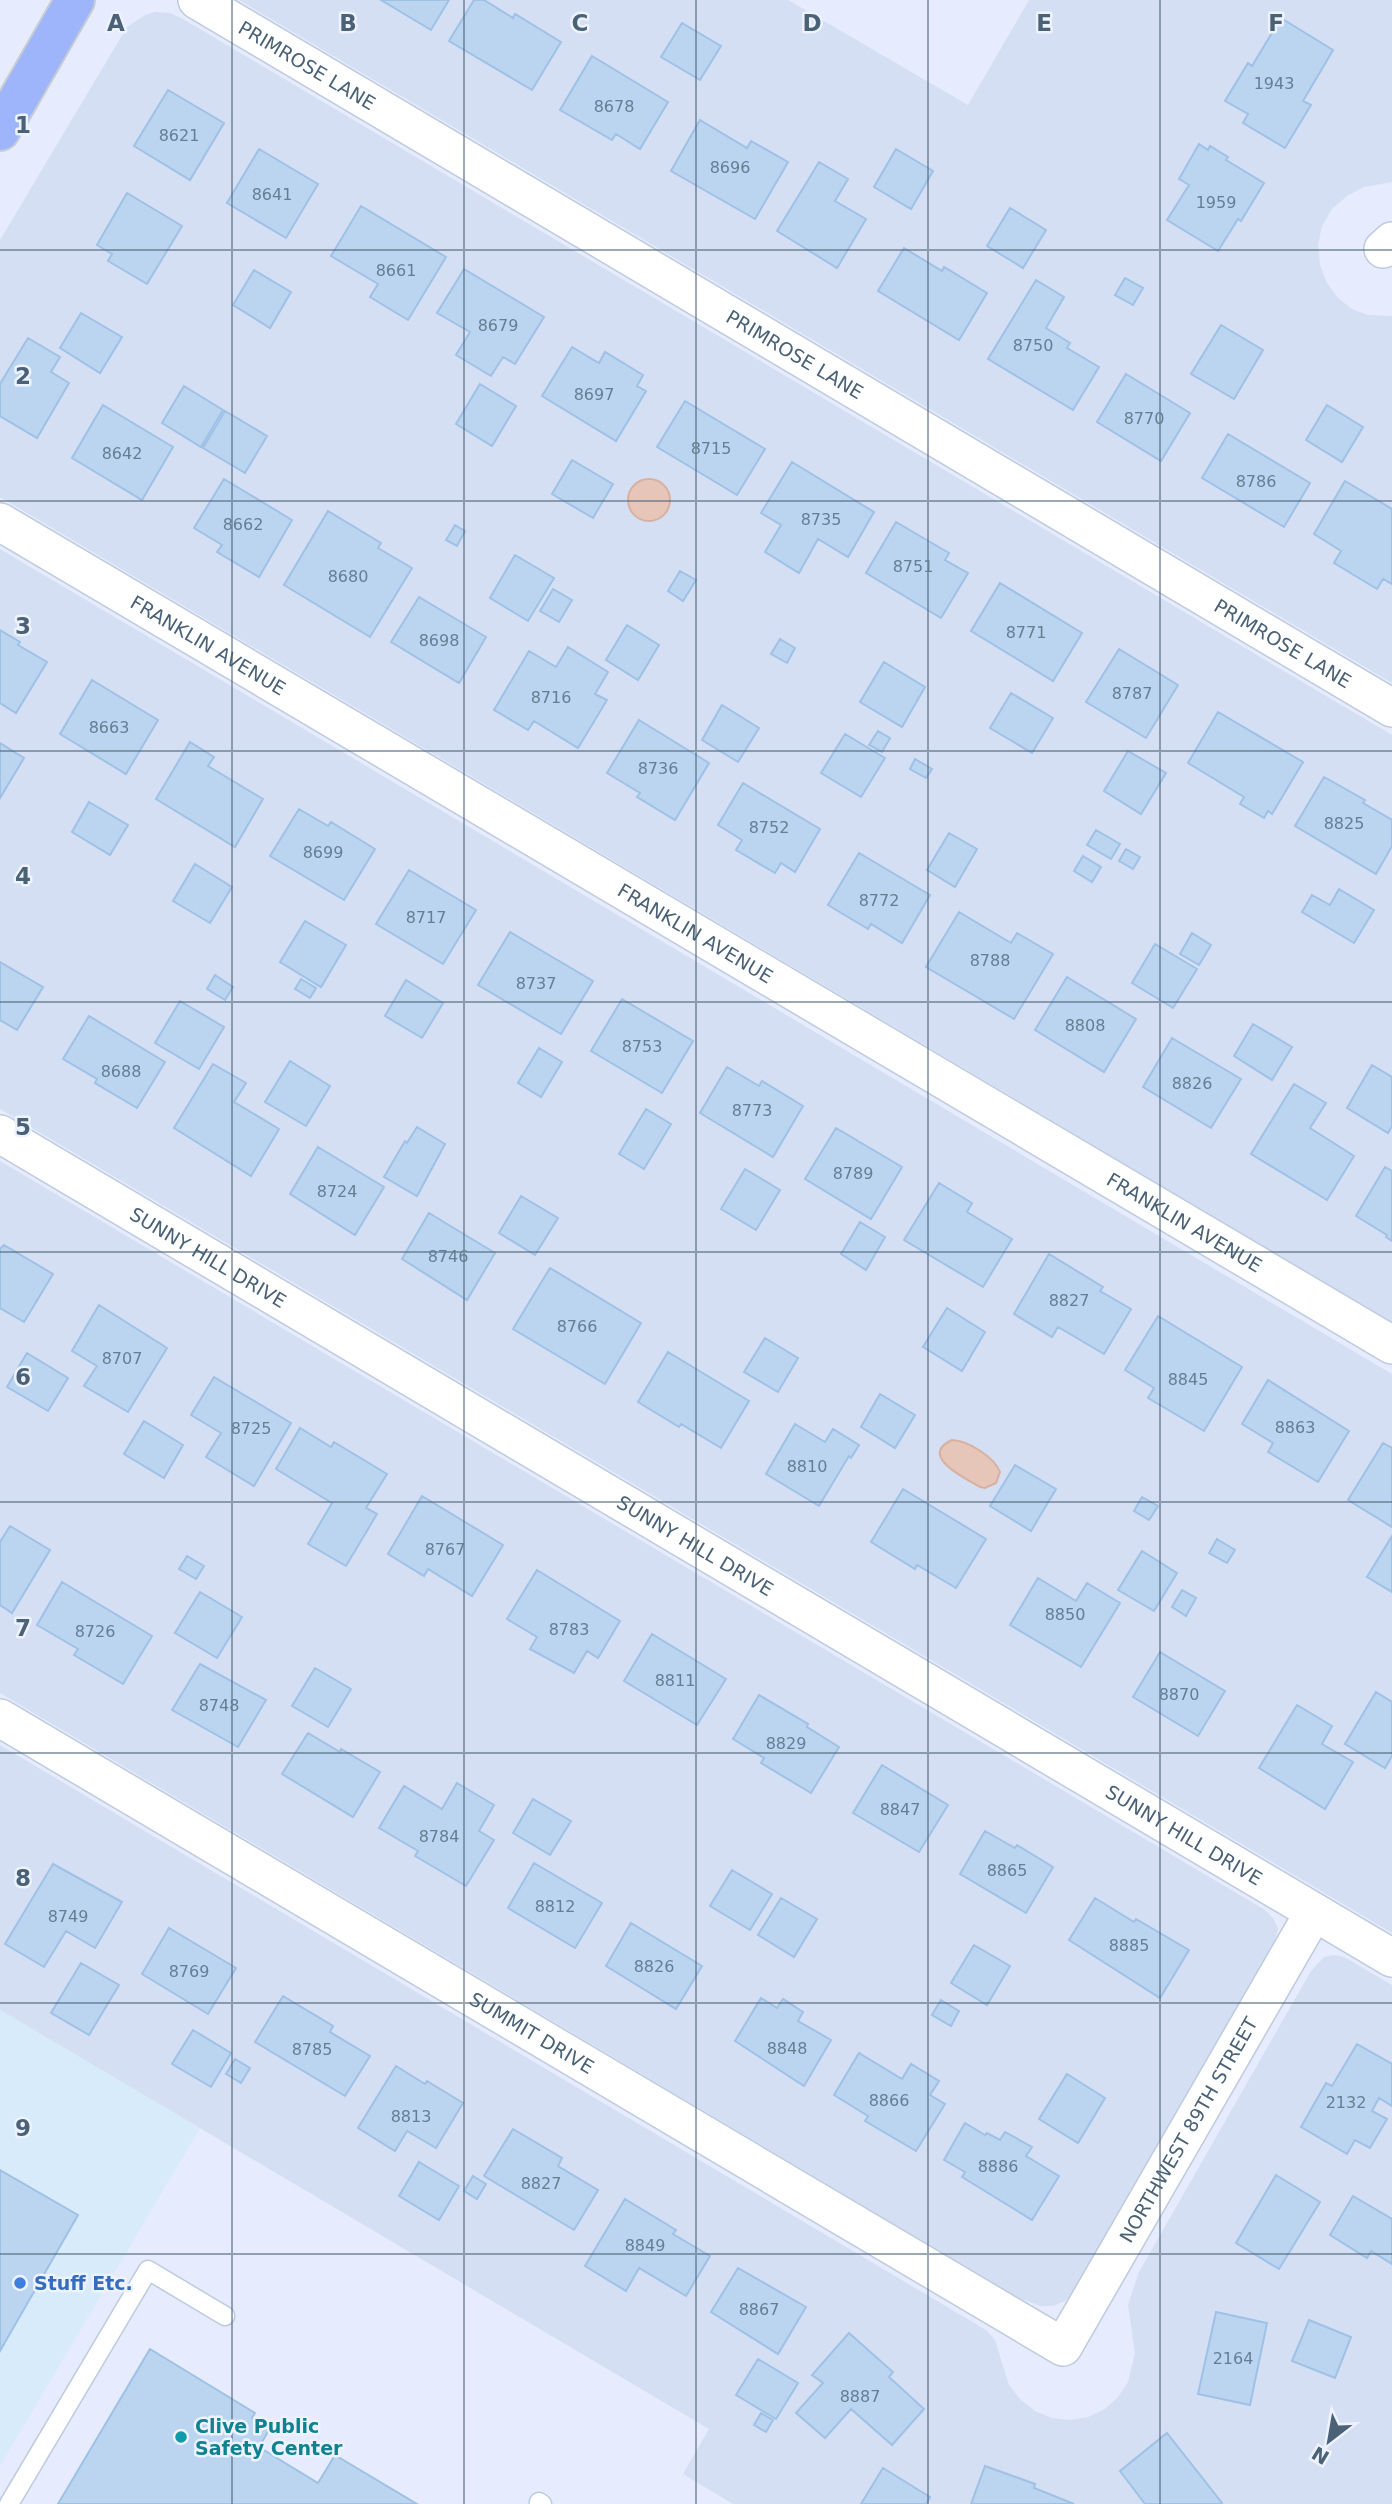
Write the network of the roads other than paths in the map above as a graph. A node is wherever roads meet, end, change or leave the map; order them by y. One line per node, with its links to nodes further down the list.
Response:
1 (75, 0): 3 (main road)
2 (197, 0): 5 (street, PRIMROSE LANE)
3 (0, 131)
4 (0, 522): 7 (street, FRANKLIN AVENUE)
5 (1392, 708)
6 (0, 1134): 9 (street, SUNNY HILL DRIVE)
7 (1392, 1345)
8 (0, 1718): 12 (street, SUMMIT DRIVE)
9 (1314, 1912): 10 (street, SUNNY HILL DRIVE); 12 (street, NORTHWEST 89TH STREET)
10 (1392, 1958)
11 (225, 2316): 13 (lane)
12 (1063, 2347)
13 (9, 2504)

